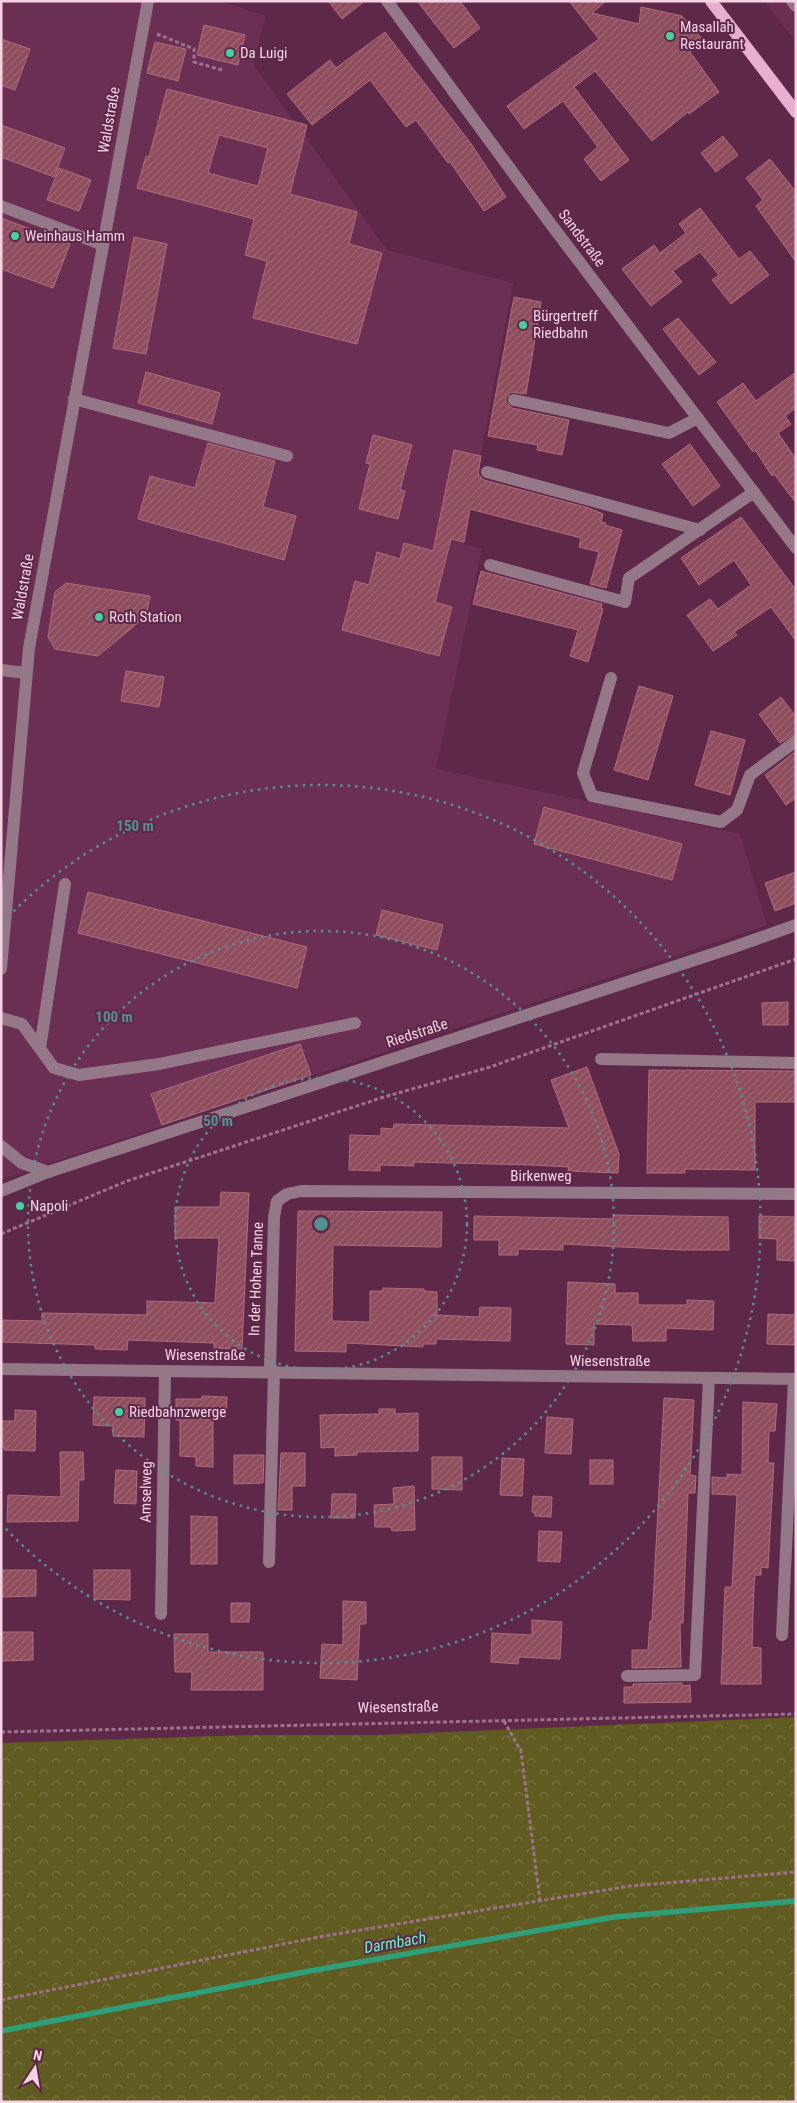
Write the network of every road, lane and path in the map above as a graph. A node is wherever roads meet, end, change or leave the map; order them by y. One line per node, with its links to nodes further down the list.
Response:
1 (148, 1): 6 (street, Waldstraße)
2 (387, 1): 13 (street, Sandstraße)
3 (711, 1): 8 (main road)
4 (792, 1): 5 (street)
5 (796, 6)
6 (142, 29): 7 (path); 10 (street, Waldstraße)
7 (222, 70)
8 (796, 112)
9 (1, 206): 10 (street)
10 (103, 245): 11 (street, Waldstraße)
11 (74, 398): 14 (street); 21 (street, Waldstraße)
12 (514, 400): 13 (street)
13 (698, 418): 16 (street, Sandstraße)
14 (287, 456)
15 (487, 472): 17 (street)
16 (754, 492): 17 (street); 18 (street, Sandstraße)
17 (700, 530): 19 (street)
18 (796, 548)
19 (490, 565)
20 (1, 670): 21 (street)
21 (26, 673): 27 (street, Waldstraße)
22 (611, 678): 23 (street)
23 (796, 741)
24 (65, 884): 30 (street)
25 (796, 925): 34 (street, Riedstraße)
26 (796, 959): 38 (path)
27 (1, 969)
28 (1, 1018): 30 (street)
29 (355, 1023): 30 (street)
30 (40, 1048)
31 (601, 1059): 32 (street)
32 (796, 1063)
33 (1, 1146): 34 (street)
34 (48, 1172): 35 (street, Riedstraße)
35 (1, 1191)
36 (287, 1194): 37 (street, Birkenweg); 41 (street, In der Hohen Tanne)
37 (796, 1194)
38 (1, 1234)
39 (1, 1369): 40 (street, Wiesenstraße)
40 (165, 1371): 41 (street, Wiesenstraße); 45 (street, Amselweg)
41 (272, 1371): 42 (street, Wiesenstraße); 44 (street)
42 (709, 1378): 43 (street, Wiesenstraße); 47 (street)
43 (795, 1379): 46 (street, Wiesenstraße)
44 (269, 1562)
45 (161, 1614)
46 (782, 1635)
47 (627, 1676)
48 (796, 1714): 49 (path, Wiesenstraße)
49 (504, 1721): 50 (path, Wiesenstraße); 52 (path)
50 (1, 1732)
51 (796, 1872): 52 (path)
52 (540, 1901): 53 (path)
53 (1, 2000)

